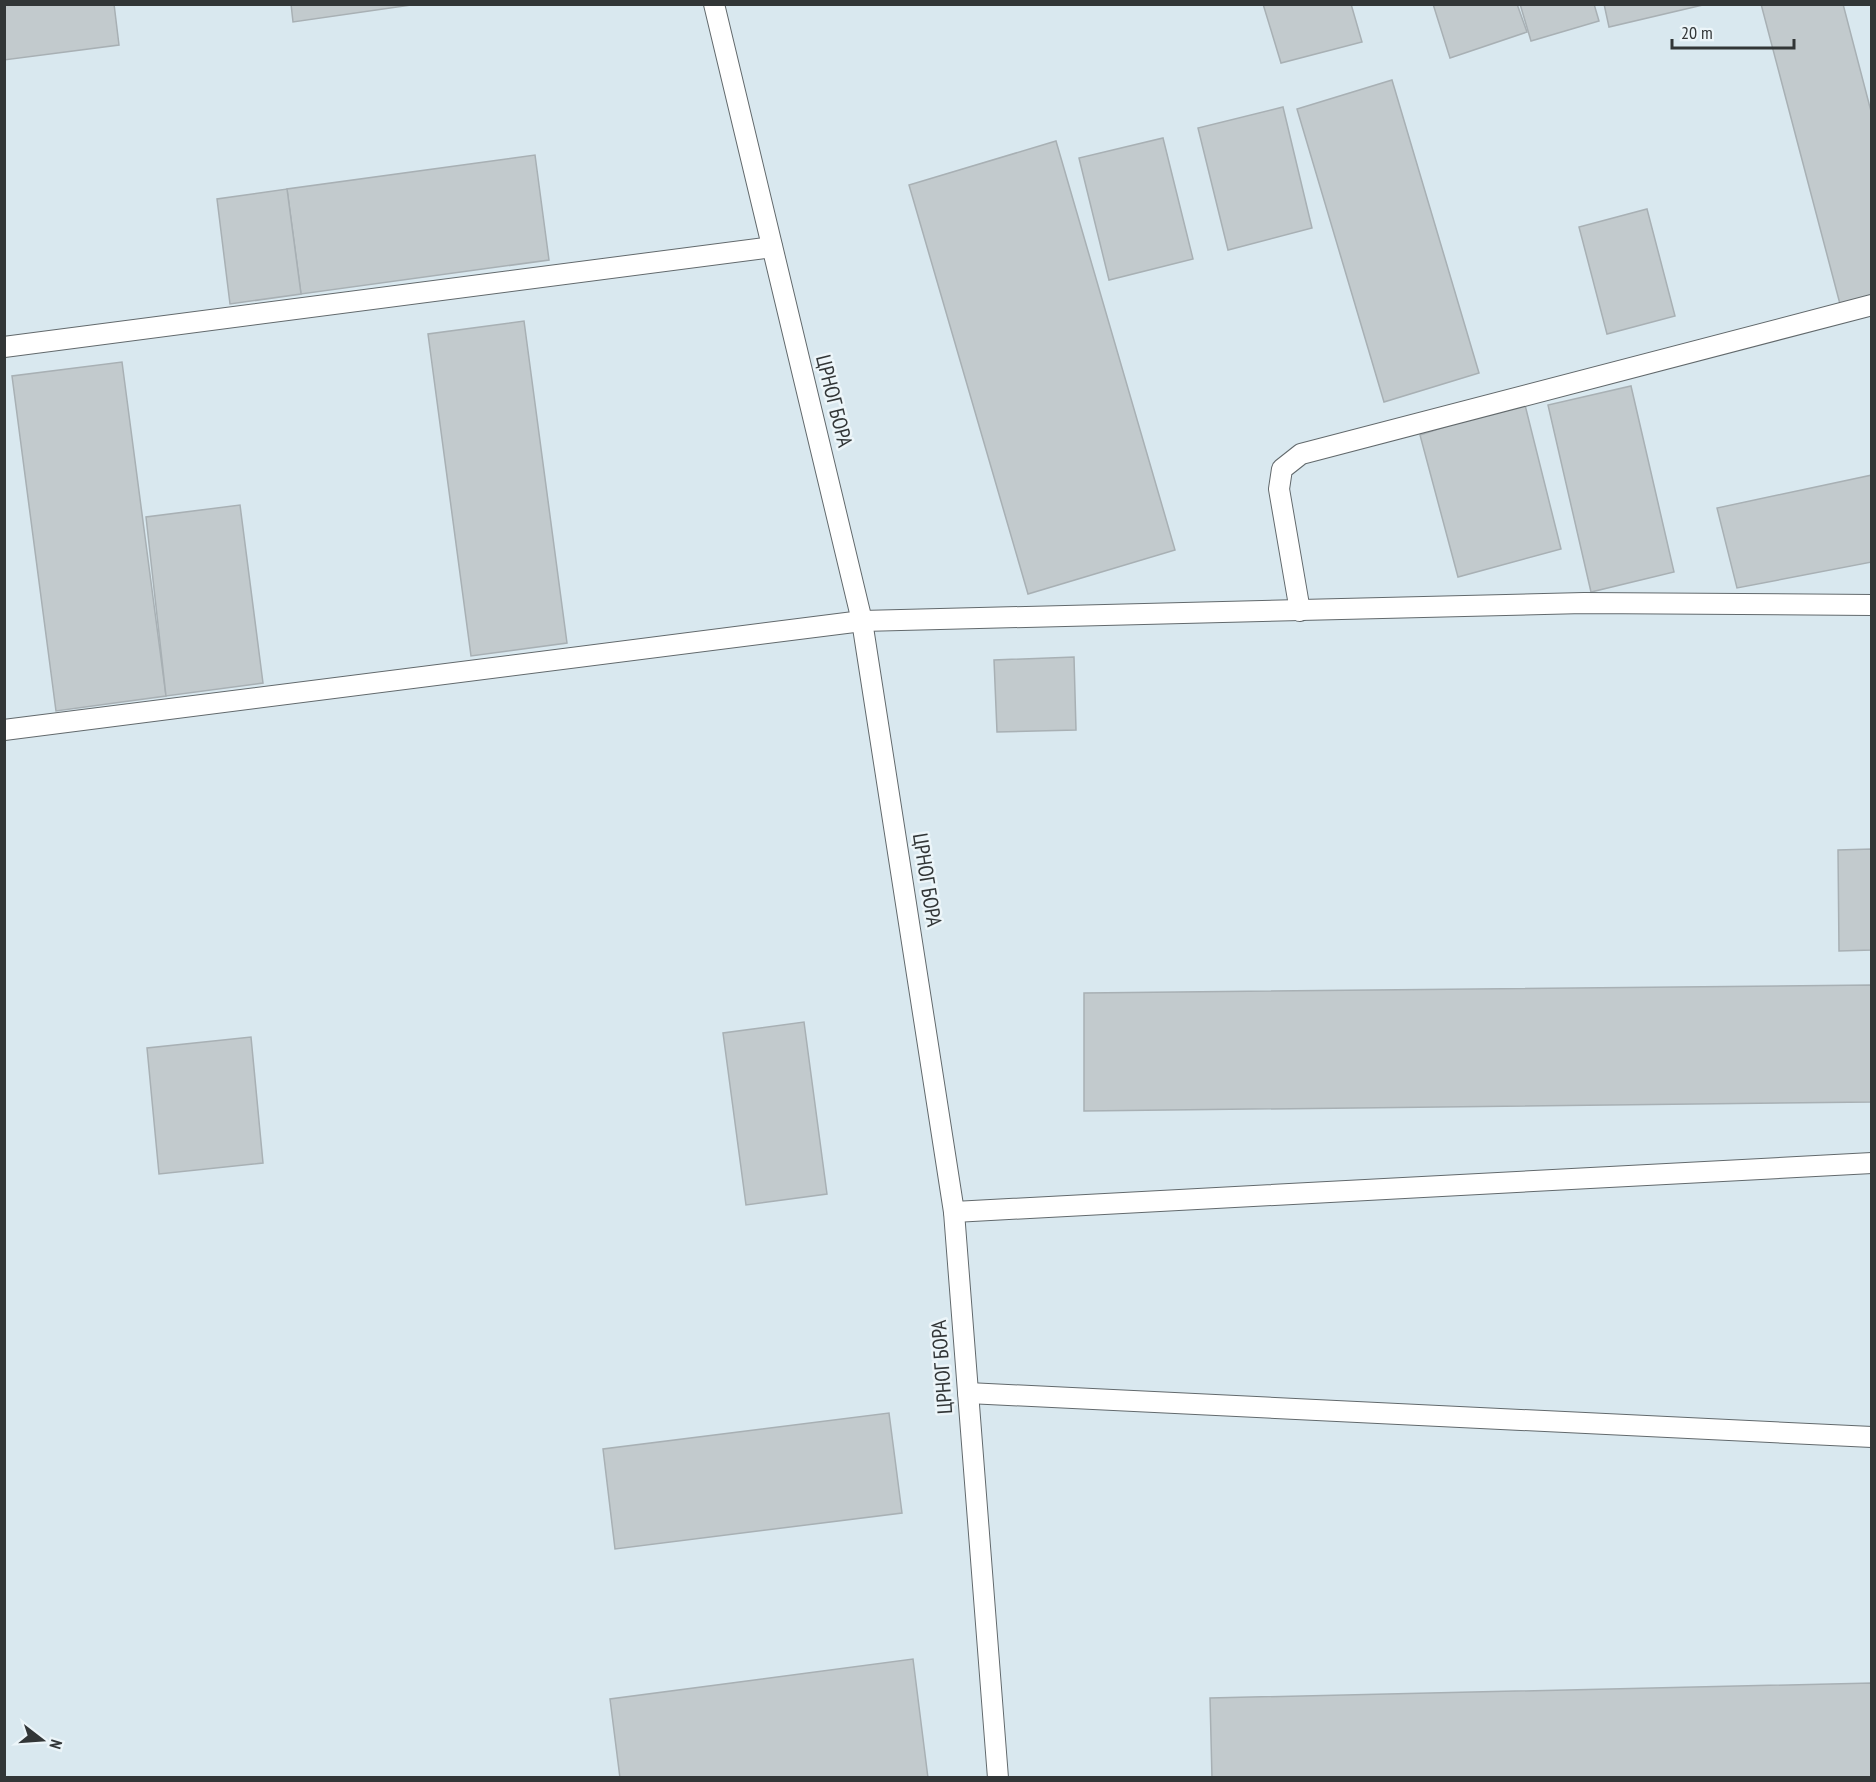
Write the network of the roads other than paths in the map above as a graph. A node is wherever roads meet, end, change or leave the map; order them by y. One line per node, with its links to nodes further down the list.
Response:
1 (714, 4): 2 (lane, ЦРНОГ БОРА)
2 (772, 247): 4 (lane); 7 (lane, ЦРНОГ БОРА)
3 (1872, 305): 6 (lane)
4 (4, 347)
5 (1872, 605): 6 (lane)
6 (1300, 611): 7 (lane)
7 (862, 621): 8 (lane); 10 (lane, ЦРНОГ БОРА)
8 (4, 730)
9 (1872, 1164): 10 (lane)
10 (954, 1212): 11 (lane, ЦРНОГ БОРА)
11 (968, 1393): 12 (lane); 13 (lane, ЦРНОГ БОРА)
12 (1872, 1437)
13 (998, 1778)

